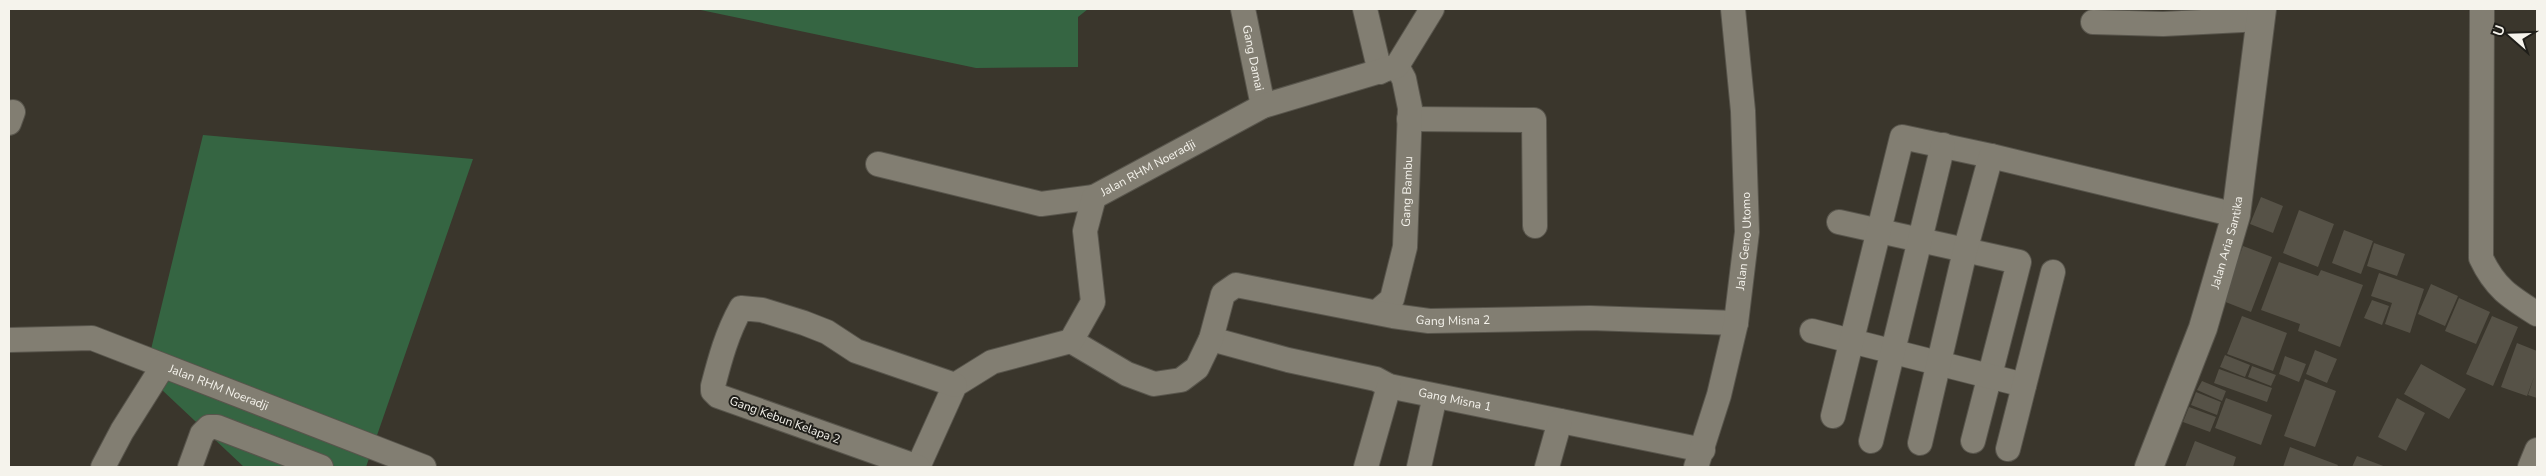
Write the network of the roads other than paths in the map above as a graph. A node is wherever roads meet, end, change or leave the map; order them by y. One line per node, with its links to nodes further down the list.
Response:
1 (1242, 9): 9 (street, Gang Damai)
2 (1365, 9): 8 (street, Gang Bambu)
3 (1432, 9): 8 (street)
4 (1733, 9): 24 (street, Jalan Geno Utomo)
5 (2482, 9): 23 (street)
6 (2262, 14): 7 (street); 15 (street, Jalan Aria Santika)
7 (2093, 22)
8 (1388, 69): 9 (street, Jalan RHM Noeradji); 10 (street, Gang Bambu)
9 (1263, 106): 14 (street, Jalan RHM Noeradji)
10 (1409, 119): 17 (street); 22 (street, Gang Bambu)
11 (1943, 145): 12 (street); 18 (street); 19 (street)
12 (1992, 156): 15 (street); 20 (street)
13 (878, 164): 14 (street)
14 (1094, 197): 27 (street, Jalan RHM Noeradji)
15 (2236, 215): 54 (street, Jalan Aria Santika)
16 (1838, 222): 18 (street)
17 (1535, 226)
18 (1878, 232): 19 (street); 28 (street)
19 (1920, 241): 20 (street); 30 (street)
20 (1965, 252): 31 (street); 33 (street)
21 (2053, 272): 35 (street)
22 (1378, 312): 24 (street, Gang Misna 2); 26 (street, Gang Misna 2)
23 (2537, 314)
24 (1736, 323): 45 (street, Jalan Geno Utomo)
25 (1812, 331): 28 (street)
26 (1211, 339): 27 (street, Gang Misna 2); 36 (street, Gang Misna 1)
27 (1071, 340): 34 (street)
28 (1851, 341): 30 (street); 38 (street)
29 (12, 347): 32 (street, Jalan RHM Noeradji)
30 (1892, 352): 31 (street); 40 (street)
31 (1938, 363): 33 (street); 42 (street)
32 (163, 366): 46 (street); 49 (street, Jalan RHM Noeradji)
33 (1990, 376): 35 (street); 41 (street)
34 (955, 385): 50 (street); 50 (street, Gang Kebun Kelapa 2)
35 (2024, 385): 43 (street)
36 (1389, 386): 37 (street, Gang Misna 1); 51 (street)
37 (1436, 396): 39 (street, Gang Misna 1); 52 (street)
38 (1832, 416)
39 (1560, 421): 45 (street, Gang Misna 1); 53 (street)
40 (1871, 441)
41 (1973, 441)
42 (1920, 443)
43 (2008, 449)
44 (2537, 450): 55 (street)
45 (1699, 459)
46 (103, 467)
47 (190, 467): 48 (street)
48 (321, 467)
49 (424, 467)
50 (918, 467)
51 (1366, 467)
52 (1418, 467)
53 (1547, 467)
54 (2149, 467)
55 (2530, 467)

